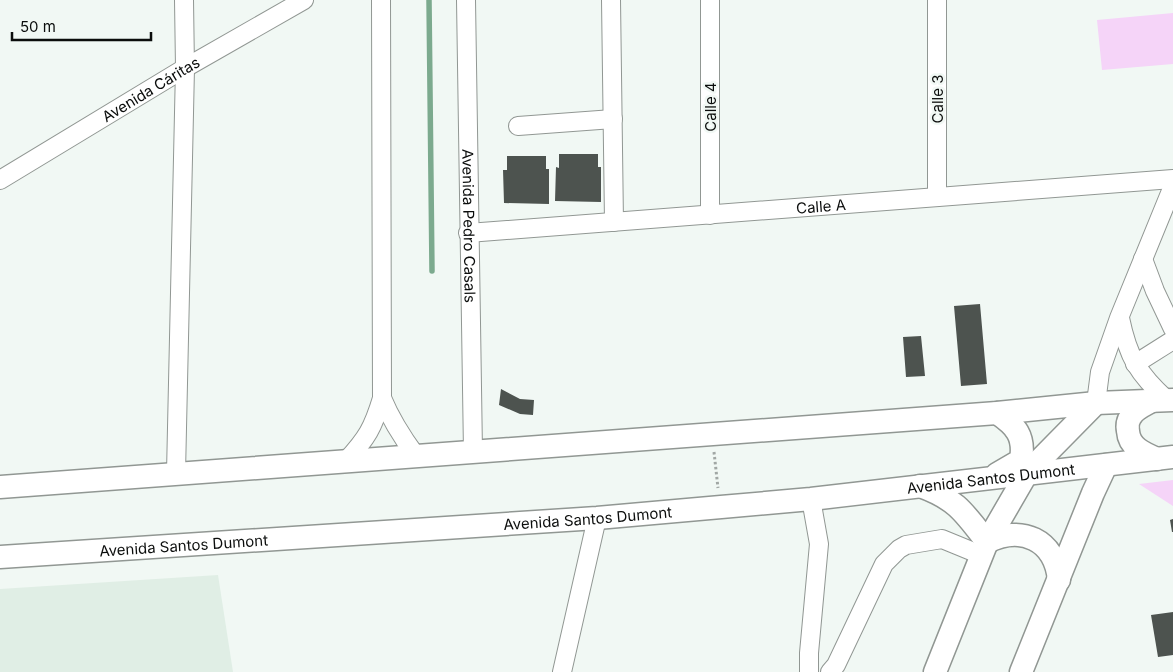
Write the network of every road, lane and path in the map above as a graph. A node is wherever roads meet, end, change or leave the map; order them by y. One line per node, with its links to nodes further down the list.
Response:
1 (184, 0): 8 (street)
2 (304, 0): 8 (street, Avenida Cáritas)
3 (381, 0): 23 (street)
4 (466, 0): 17 (street, Avenida Pedro Casals)
5 (611, 0): 9 (street)
6 (710, 0): 15 (street, Calle 4)
7 (937, 0): 14 (street, Calle 3)
8 (185, 68): 12 (street, Avenida Cáritas); 34 (street)
9 (613, 119): 10 (street); 16 (street)
10 (518, 126)
11 (1173, 179): 14 (street, Calle A)
12 (0, 180)
13 (1173, 186): 18 (street)
14 (937, 197): 15 (street, Calle A)
15 (710, 214): 16 (street, Calle A)
16 (614, 222): 17 (street, Calle A)
17 (468, 233): 27 (street, Avenida Pedro Casals)
18 (1143, 259): 19 (street); 20 (street)
19 (1120, 318): 22 (street); 25 (street)
20 (1173, 329)
21 (1173, 340): 22 (street)
22 (1134, 364): 24 (street)
23 (382, 398): 28 (street); 31 (street)
24 (1164, 401): 25 (main road); 30 (main road)
25 (1096, 403): 26 (main road); 33 (main road)
26 (997, 413): 27 (main road); 33 (main road)
27 (473, 452): 28 (main road)
28 (416, 456): 31 (main road)
29 (715, 457): 37 (path)
30 (1165, 458): 32 (main road, Avenida Santos Dumont)
31 (346, 460): 34 (main road)
32 (1106, 465): 33 (main road, Avenida Santos Dumont); 42 (main road)
33 (1024, 467): 35 (main road, Avenida Santos Dumont); 40 (main road)
34 (176, 473): 36 (main road)
35 (920, 485): 38 (main road, Avenida Santos Dumont); 40 (main road)
36 (0, 487)
37 (718, 487)
38 (811, 499): 39 (main road, Avenida Santos Dumont); 44 (street)
39 (597, 518): 41 (main road, Avenida Santos Dumont); 43 (street)
40 (984, 548): 42 (main road); 45 (street); 46 (main road)
41 (0, 557)
42 (1058, 580): 47 (main road)
43 (562, 672)
44 (809, 672)
45 (830, 672)
46 (935, 672)
47 (1022, 672)

